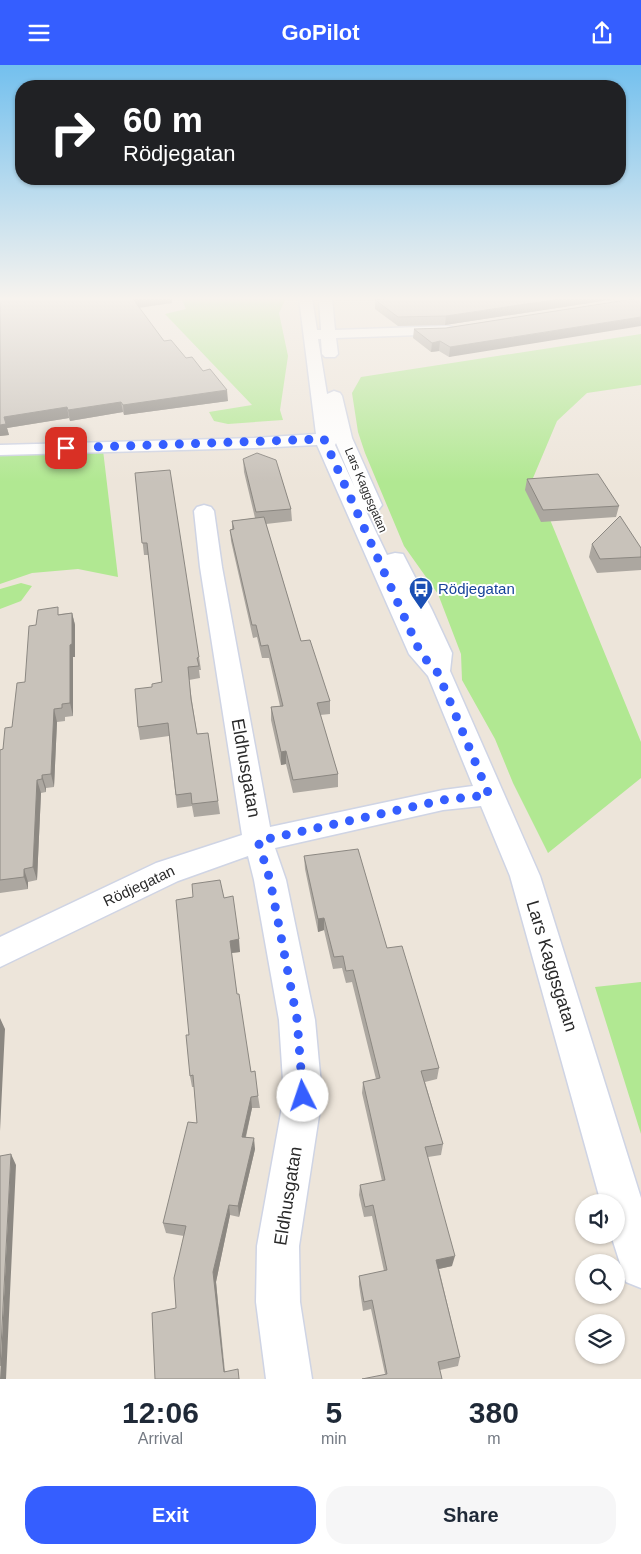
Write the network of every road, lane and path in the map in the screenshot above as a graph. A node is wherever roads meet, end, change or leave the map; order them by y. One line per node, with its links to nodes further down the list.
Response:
1 (321, 359): 4 (street, Lars Kaggsgatan)
2 (326, 359): 3 (street, Lars Kaggsgatan)
3 (343, 437): 4 (street); 7 (street, Lars Kaggsgatan)
4 (324, 439): 5 (street); 7 (street, Lars Kaggsgatan)
5 (0, 450)
6 (204, 511): 9 (street, Eldhusgatan)
7 (438, 673): 8 (street, Lars Kaggsgatan)
8 (489, 795): 9 (street, Rödjegatan); 11 (street, Lars Kaggsgatan)
9 (258, 841): 10 (street, Rödjegatan); 12 (street, Eldhusgatan)
10 (0, 953)
11 (641, 1267)
12 (289, 1379)

